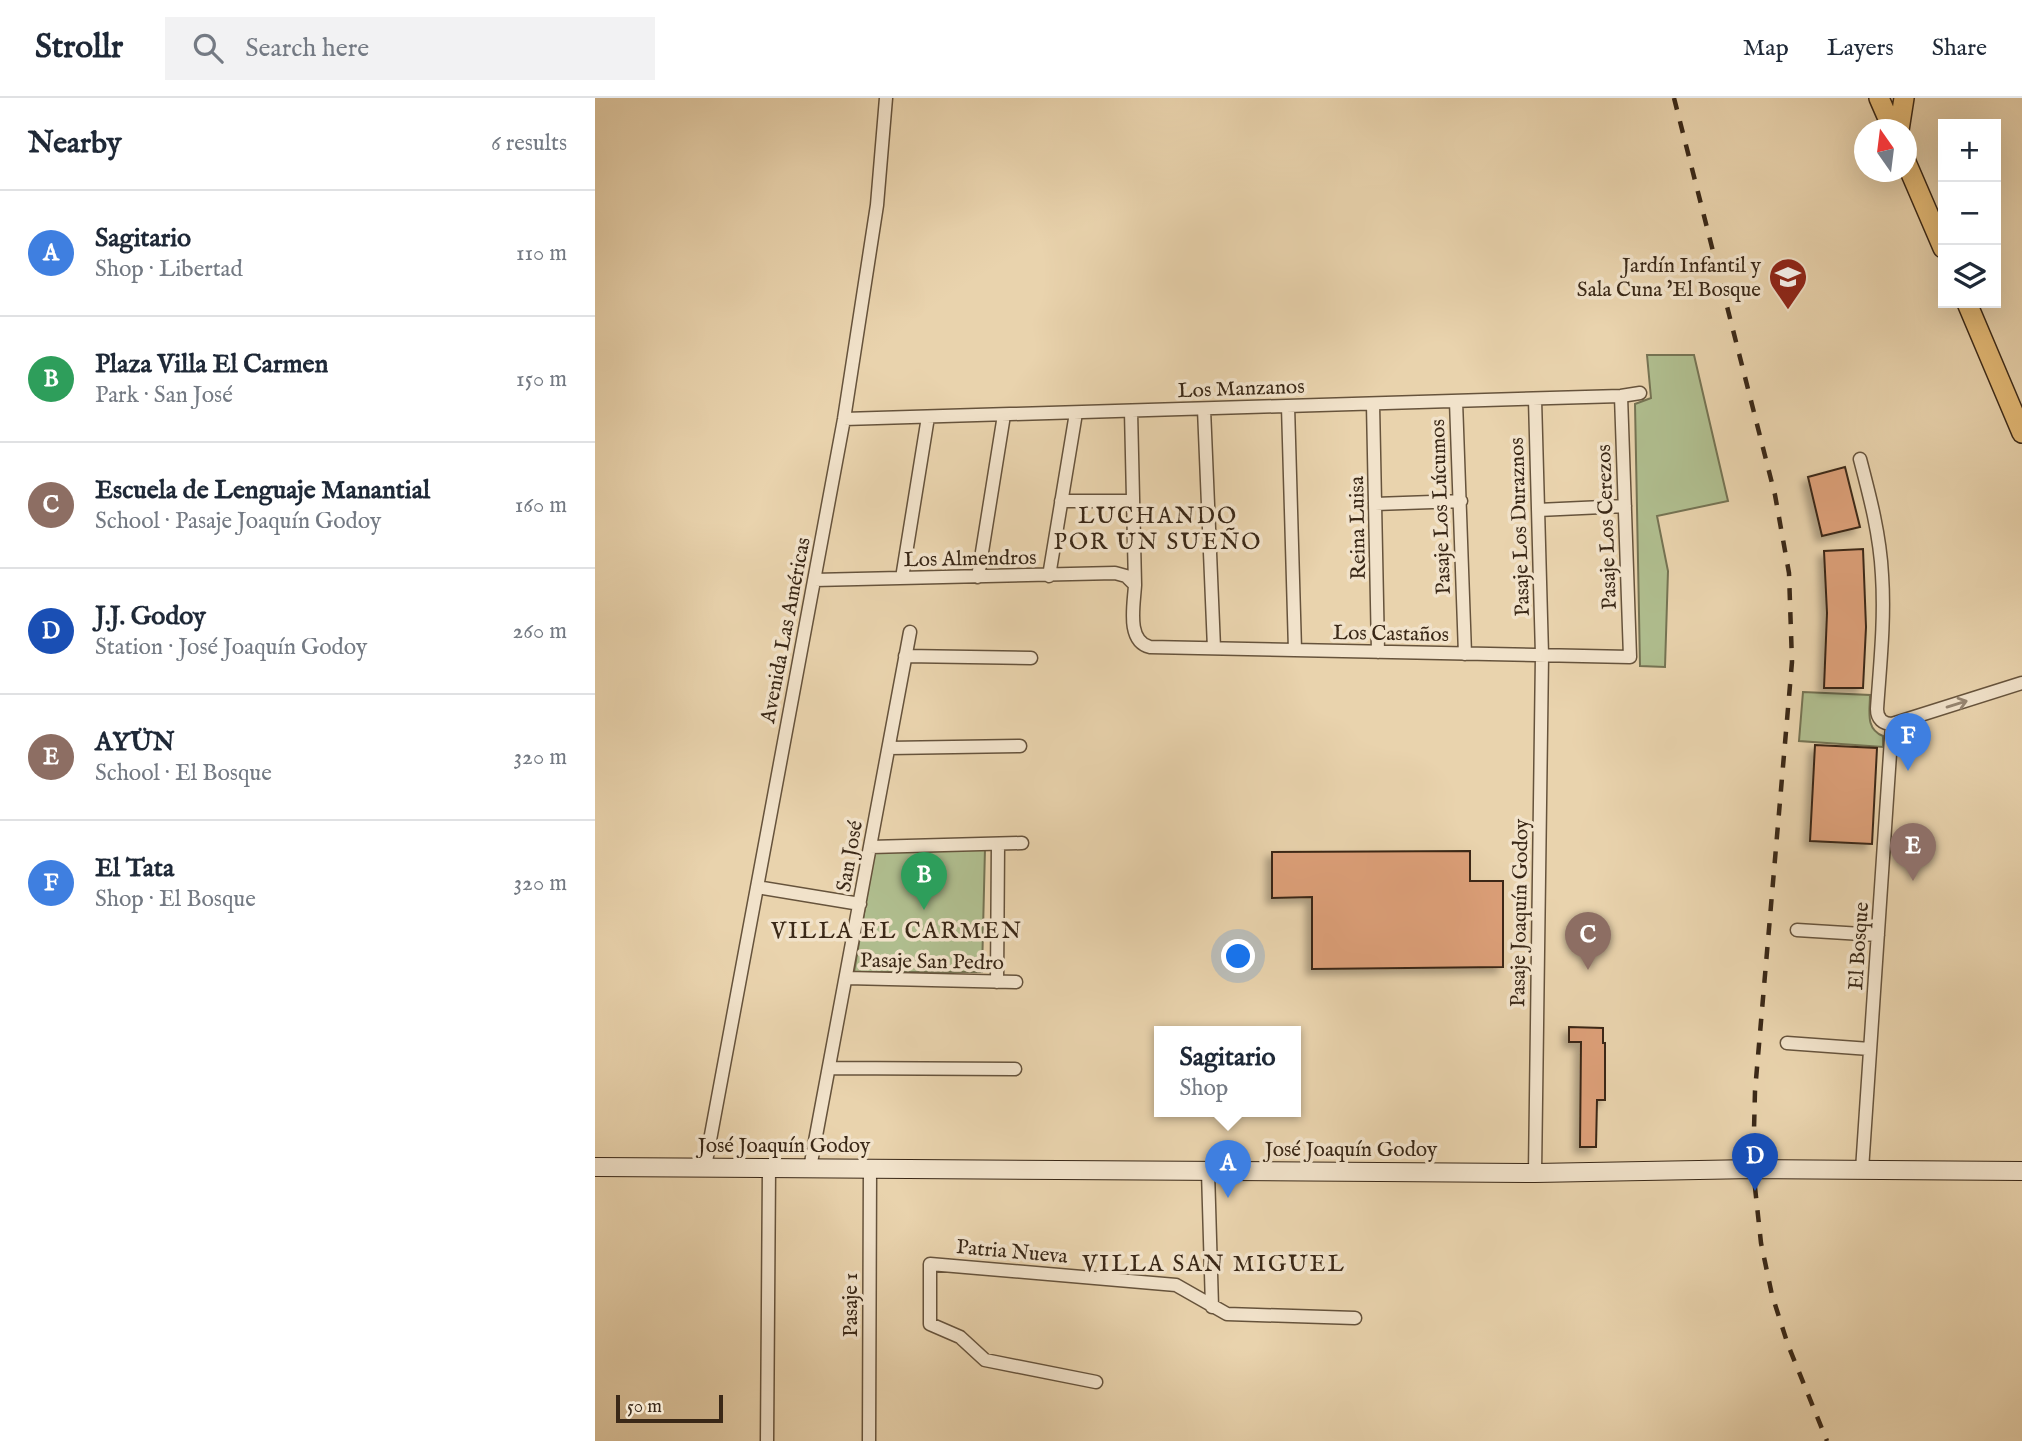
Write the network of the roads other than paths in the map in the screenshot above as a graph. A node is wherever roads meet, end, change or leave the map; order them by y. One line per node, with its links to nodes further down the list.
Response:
1 (885, 98): 20 (street, Avenida Las Américas)
2 (1879, 98): 4 (main road)
3 (1904, 98): 5 (main road)
4 (1888, 119)
5 (1901, 119)
6 (1915, 182): 7 (main road)
7 (1942, 245)
8 (1969, 308): 21 (main road)
9 (1640, 393): 10 (street, Los Manzanos)
10 (1621, 396): 11 (street, Los Manzanos); 27 (street, Pasaje Los Cerezos)
11 (1535, 399): 12 (street, Los Manzanos); 28 (street, Pasaje Los Duraznos)
12 (1455, 401): 13 (street, Los Manzanos); 25 (street, Pasaje Los Lúcumos)
13 (1373, 404): 14 (street, Los Manzanos); 26 (street, Reina Luisa)
14 (1288, 406): 15 (street, Los Manzanos); 36 (street)
15 (1204, 409): 16 (street, Los Manzanos); 35 (street)
16 (1131, 411): 17 (street, Los Manzanos); 24 (street)
17 (1076, 413): 18 (street, Los Manzanos); 23 (street)
18 (1004, 415): 19 (street, Los Manzanos); 30 (street)
19 (927, 417): 20 (street, Los Manzanos); 31 (street)
20 (843, 419): 32 (street, Avenida Las Américas)
21 (2022, 433)
22 (1860, 459): 44 (street)
23 (1061, 501): 24 (street); 29 (street)
24 (1133, 501): 33 (street)
25 (1461, 501): 26 (street); 38 (street, Pasaje Los Lúcumos)
26 (1375, 504): 37 (street, Reina Luisa)
27 (1625, 506): 28 (street); 41 (street, Pasaje Los Cerezos)
28 (1538, 510): 39 (street, Pasaje Los Duraznos)
29 (1049, 576): 30 (street, Los Almendros); 33 (street, Los Almendros)
30 (978, 577): 31 (street, Los Almendros)
31 (902, 578): 32 (street, Los Almendros)
32 (814, 580): 50 (street, Avenida Las Américas)
33 (1135, 585): 35 (street, Los Castaños)
34 (910, 632): 40 (street, San José)
35 (1214, 648): 36 (street, Los Castaños)
36 (1295, 650): 37 (street, Los Castaños)
37 (1378, 652): 38 (street, Los Castaños)
38 (1465, 654): 39 (street, Los Castaños)
39 (1542, 655): 41 (street, Los Castaños); 69 (street, Pasaje Joaquín Godoy)
40 (905, 656): 42 (street); 46 (street, San José)
41 (1630, 657)
42 (1031, 658)
43 (2022, 683): 44 (street, one-way to 43)
44 (1892, 724): 53 (street, El Bosque)
45 (1020, 746): 46 (street)
46 (889, 747): 49 (street, San José)
47 (1022, 843): 48 (street)
48 (998, 844): 49 (street); 55 (street)
49 (870, 847): 51 (street, San José)
50 (757, 887): 51 (street); 62 (street, Avenida Las Américas)
51 (860, 904): 54 (street, San José)
52 (1797, 930): 53 (street)
53 (1878, 935): 58 (street, El Bosque)
54 (847, 978): 55 (street, Pasaje San Pedro); 59 (street, San José)
55 (996, 982): 56 (street, Pasaje San Pedro)
56 (1016, 982)
57 (1787, 1043): 58 (street)
58 (1870, 1049): 66 (street, El Bosque)
59 (830, 1068): 60 (street); 64 (street, San José)
60 (1015, 1069)
61 (595, 1167): 62 (street, José Joaquín Godoy)
62 (705, 1167): 63 (street, José Joaquín Godoy)
63 (769, 1168): 64 (street, José Joaquín Godoy); 73 (street)
64 (810, 1168): 65 (street, José Joaquín Godoy)
65 (870, 1168): 67 (street, José Joaquín Godoy); 74 (street, Pasaje 1)
66 (1862, 1170): 68 (street, José Joaquín Godoy); 69 (street, José Joaquín Godoy)
67 (1208, 1171): 69 (street, José Joaquín Godoy); 70 (street)
68 (2022, 1171)
69 (1535, 1173)
70 (1212, 1307): 71 (street, Patria Nueva); 72 (street, Patria Nueva)
71 (1355, 1318)
72 (1096, 1382)
73 (767, 1441)
74 (869, 1441)

